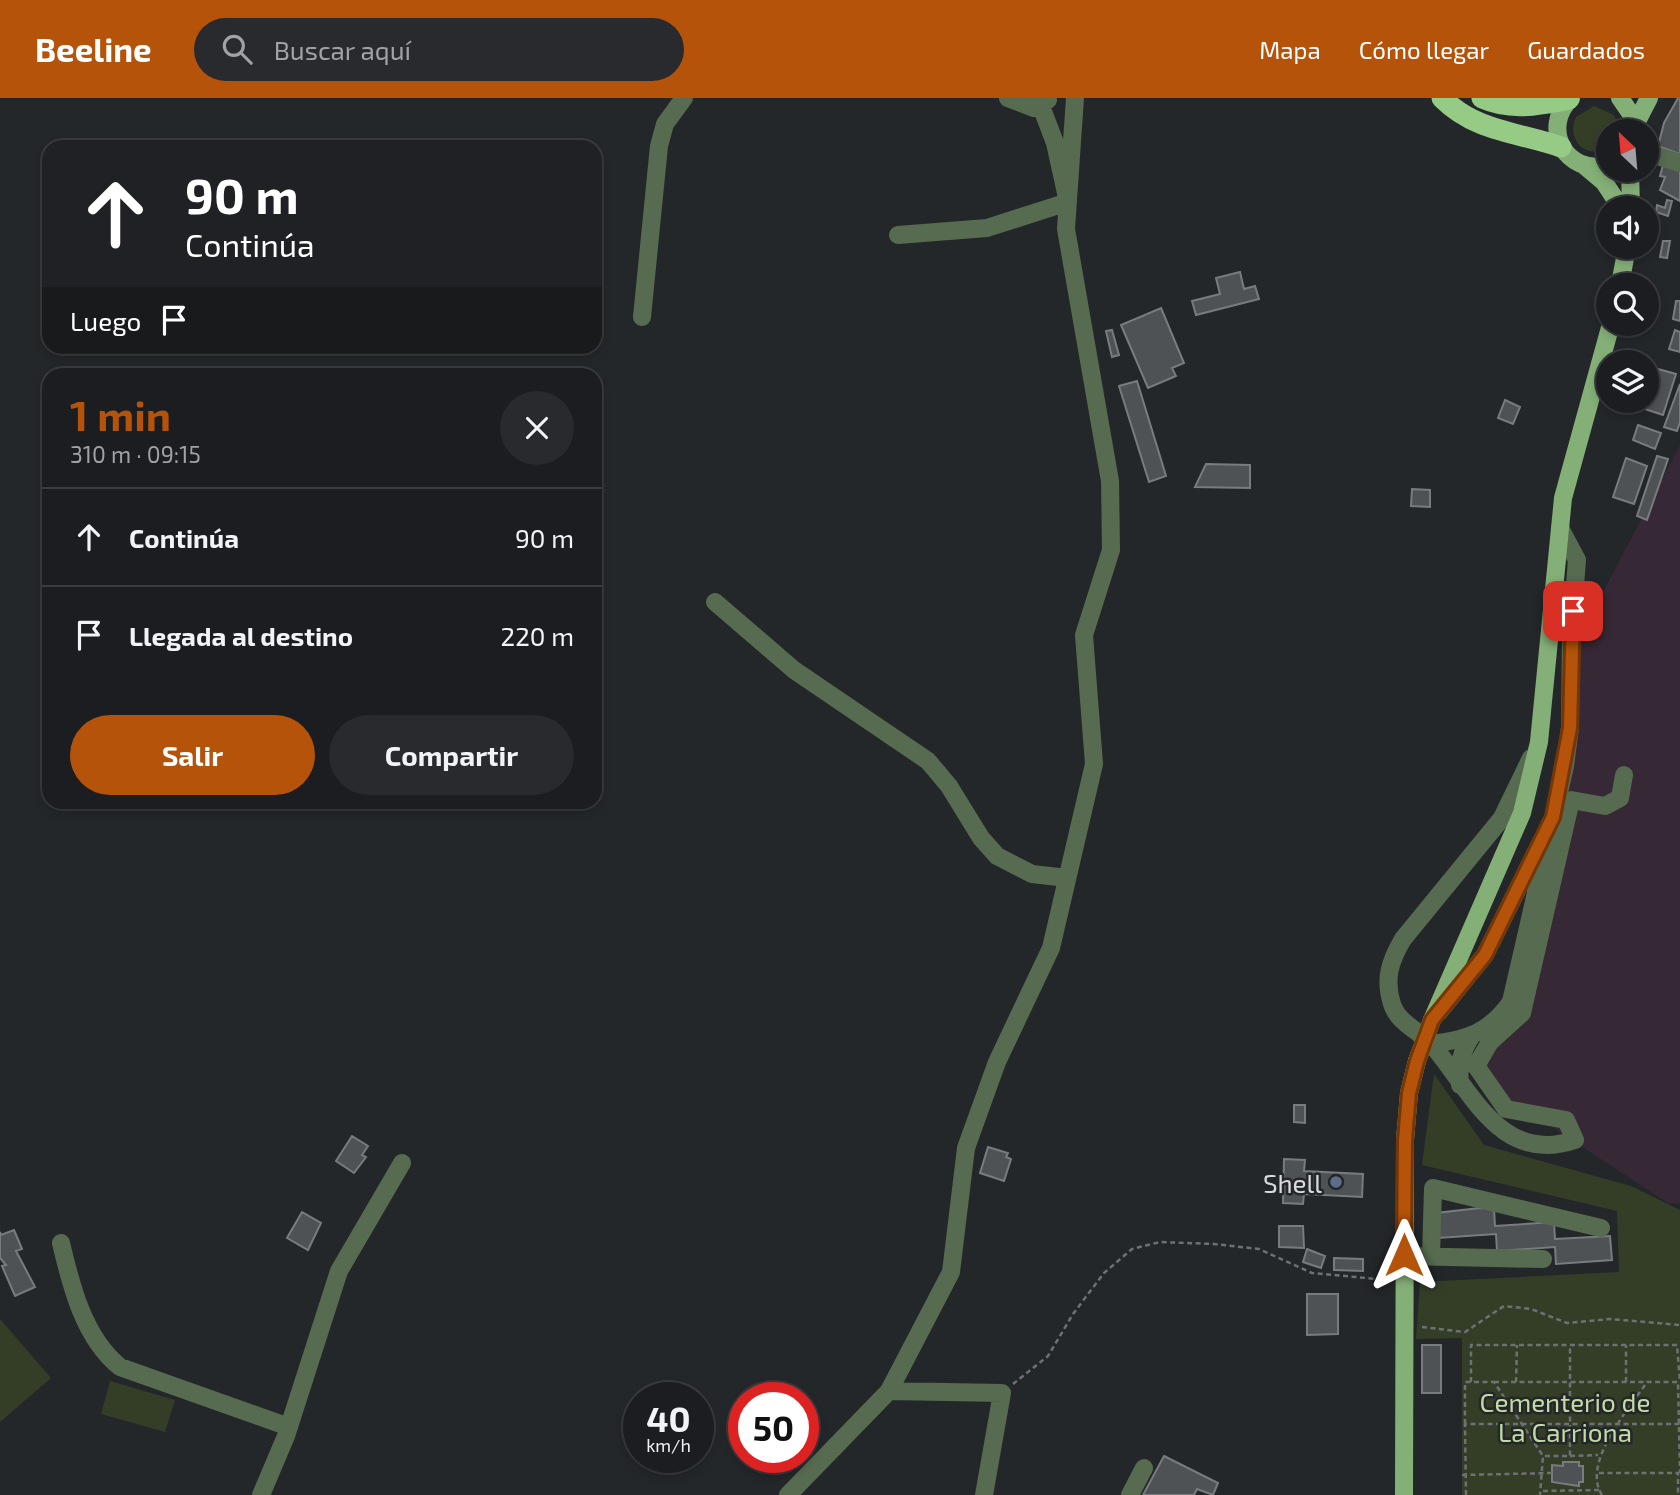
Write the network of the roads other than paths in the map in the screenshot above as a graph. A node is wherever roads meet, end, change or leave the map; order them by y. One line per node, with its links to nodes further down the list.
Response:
1 (684, 98): 20 (street)
2 (1008, 98): 9 (street)
3 (1075, 98): 18 (street)
4 (1442, 98): 12 (highway)
5 (1482, 98): 8 (highway)
6 (1620, 98): 10 (main road)
7 (1649, 98): 11 (main road)
8 (1570, 99): 12 (main road)
9 (1043, 101): 18 (street)
10 (1631, 119)
11 (1639, 119)
12 (1561, 147): 15 (main road)
13 (1659, 157): 14 (street)
14 (1680, 163)
15 (1585, 166): 16 (main road); 17 (main road)
16 (1596, 166)
17 (1613, 196)
18 (1068, 202): 19 (street); 29 (street)
19 (898, 235)
20 (642, 317)
21 (1608, 336): 22 (main road)
22 (1560, 528): 24 (main road); 26 (street)
23 (715, 602): 29 (street)
24 (1539, 742): 27 (street); 28 (main road)
25 (1624, 775): 33 (street)
26 (1553, 817): 30 (street); 31 (street)
27 (1470, 859): 28 (street); 32 (street)
28 (1501, 863): 30 (main road)
29 (1068, 878): 40 (street)
30 (1432, 1020): 37 (main road, bridge)
31 (1472, 1035): 32 (street); 33 (street)
32 (1432, 1044): 33 (street)
33 (1460, 1085)
34 (402, 1163): 41 (street)
35 (1601, 1228): 38 (street)
36 (61, 1244): 41 (street)
37 (1404, 1255): 38 (street); 47 (main road)
38 (1431, 1256): 39 (street)
39 (1543, 1259)
40 (889, 1391): 44 (street); 45 (street)
41 (289, 1427): 43 (street)
42 (1144, 1468): 46 (street)
43 (261, 1495)
44 (788, 1495)
45 (984, 1495)
46 (1130, 1495)
47 (1404, 1495)

